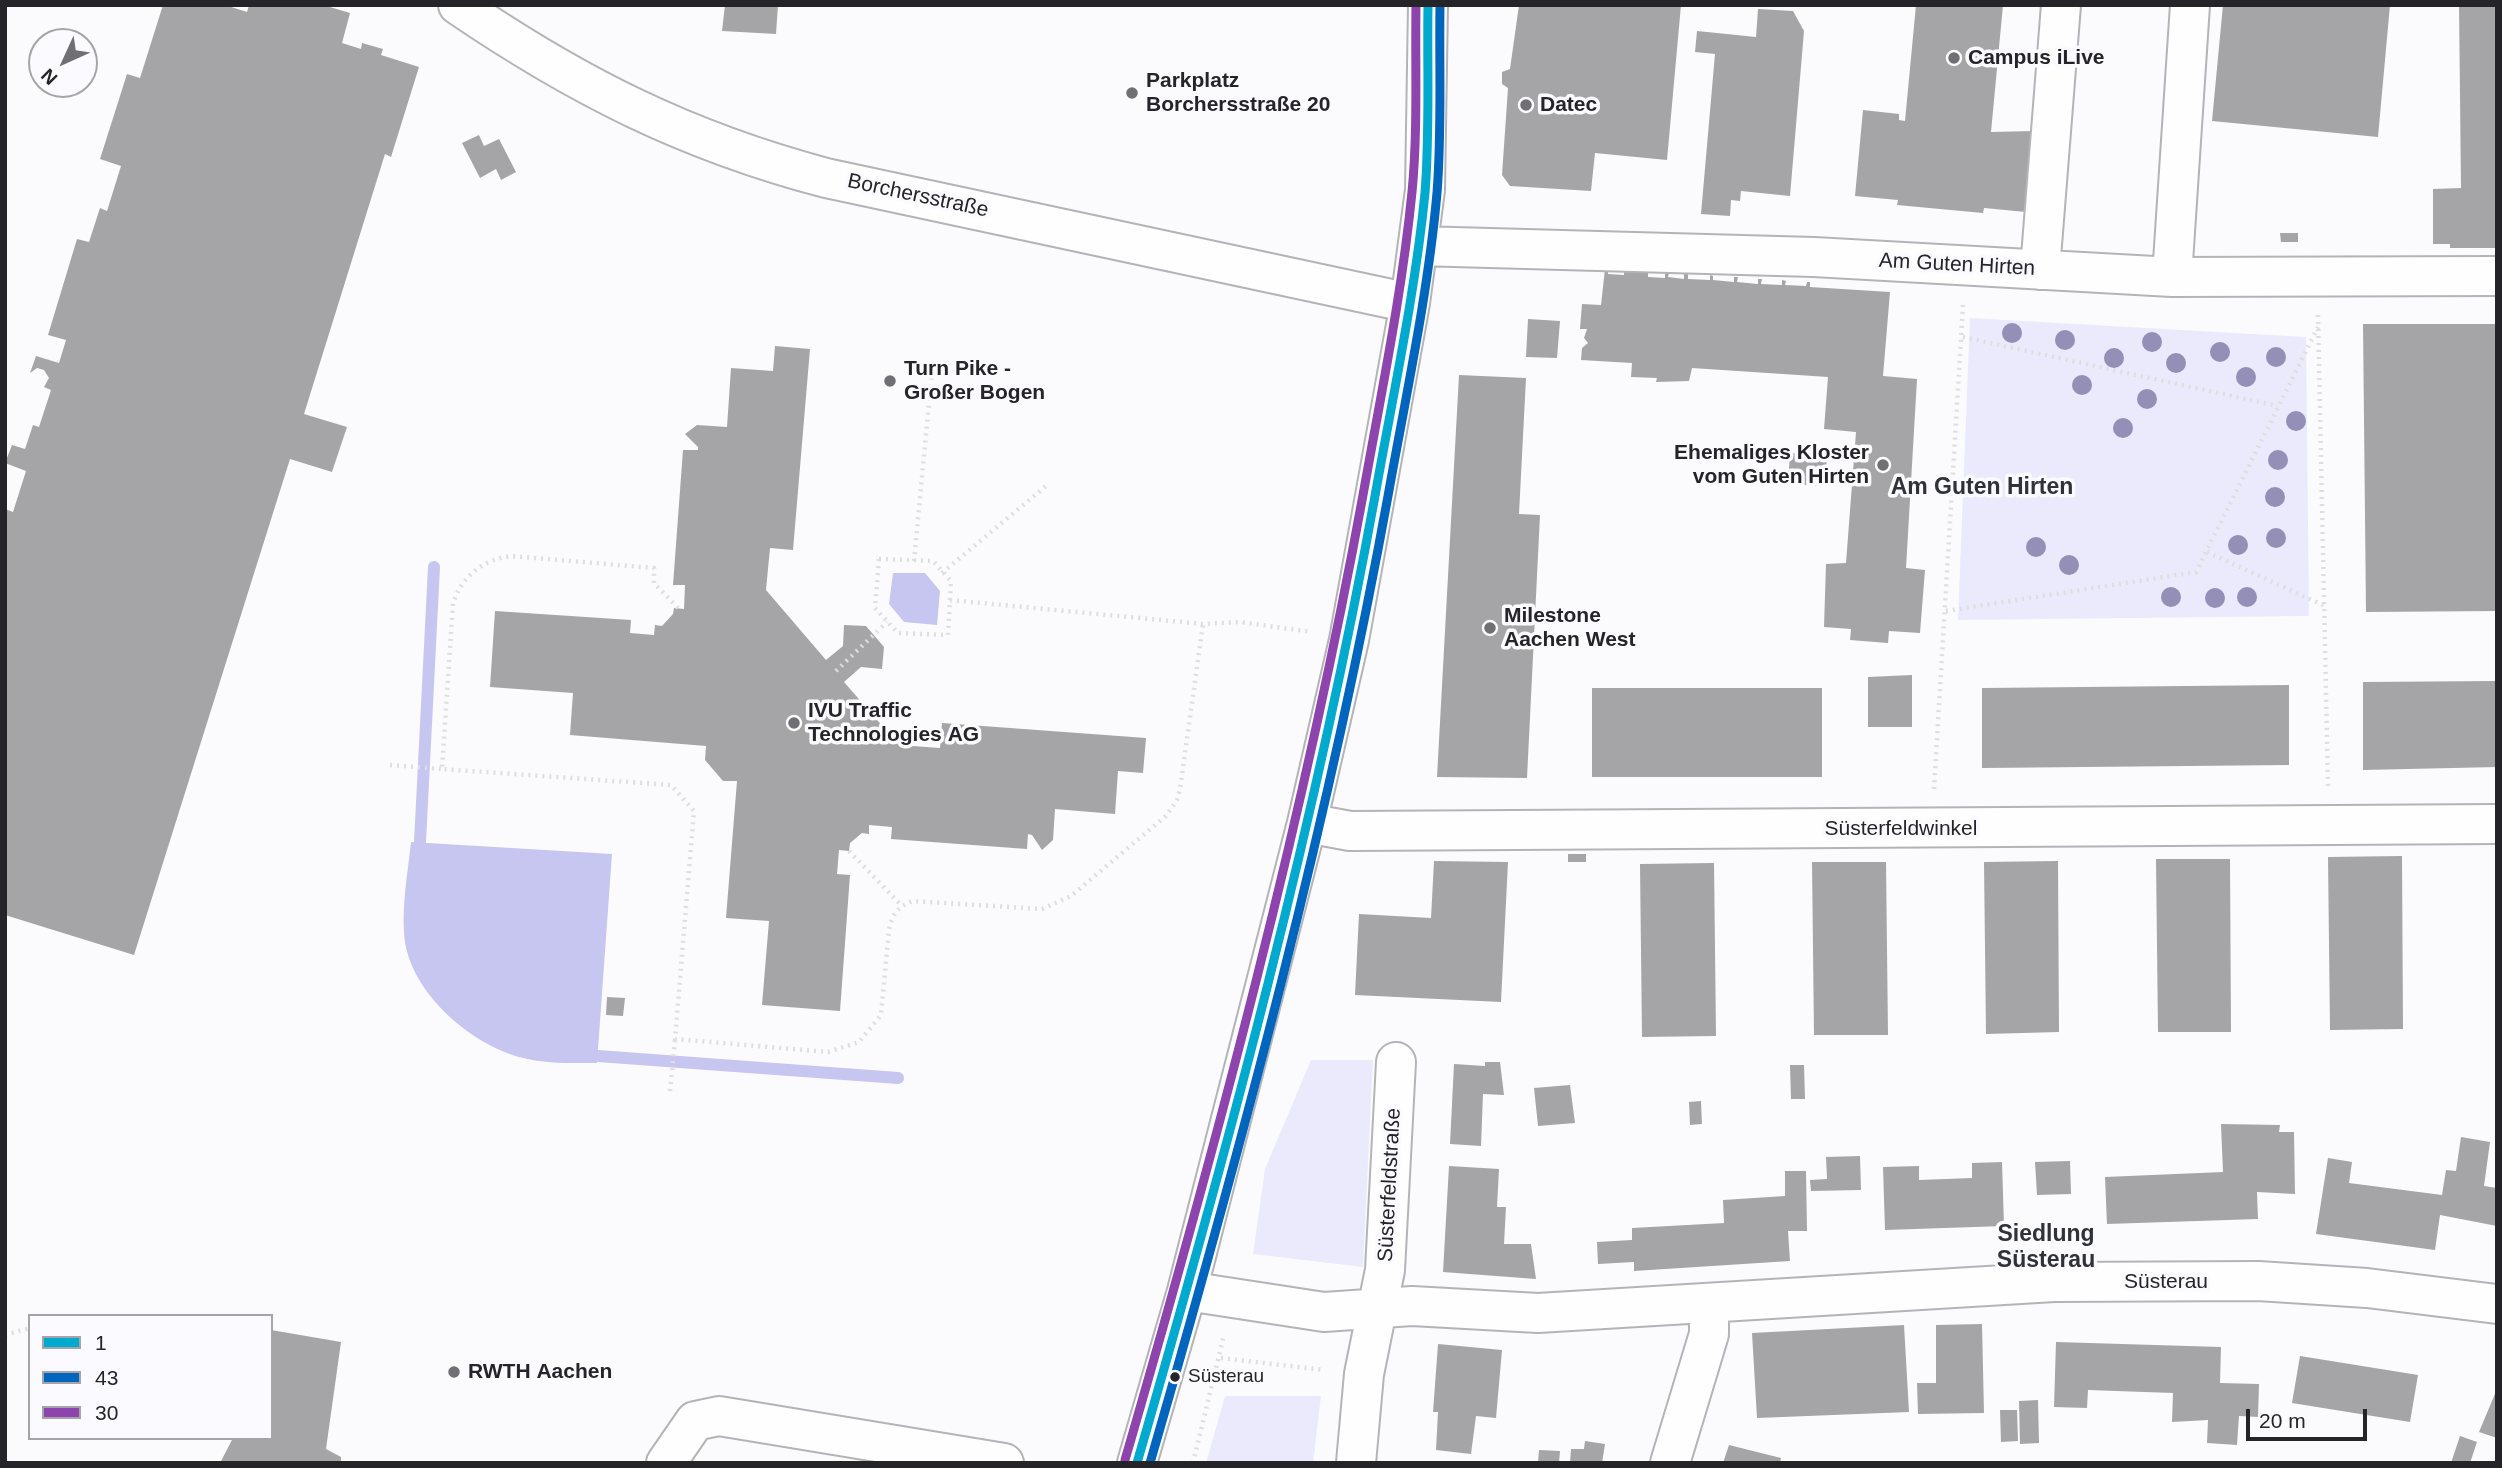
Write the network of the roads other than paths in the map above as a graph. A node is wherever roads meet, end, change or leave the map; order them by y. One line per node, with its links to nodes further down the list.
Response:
1 (458, 5): 9 (street, Borchersstraße)
2 (1428, 5): 5 (street)
3 (2061, 5): 6 (street)
4 (2189, 5): 8 (street)
5 (1418, 246): 6 (street, Am Guten Hirten); 9 (street)
6 (2039, 270): 8 (street, Am Guten Hirten)
7 (2497, 276): 8 (street, Am Guten Hirten)
8 (2172, 277)
9 (1409, 303): 10 (street)
10 (1307, 823): 11 (street, Süsterfeldwinkel); 13 (street)
11 (2497, 824)
12 (1396, 1062): 16 (street, Süsterfeldstraße)
13 (1186, 1291): 16 (street); 19 (street)
14 (1709, 1303): 15 (street, Süsterau); 16 (street, Süsterau); 21 (street)
15 (2497, 1304)
16 (1379, 1309): 20 (street, Süsterfeldstraße)
17 (666, 1463): 18 (street)
18 (1004, 1463)
19 (1137, 1463)
20 (1356, 1463)
21 (1670, 1463)

